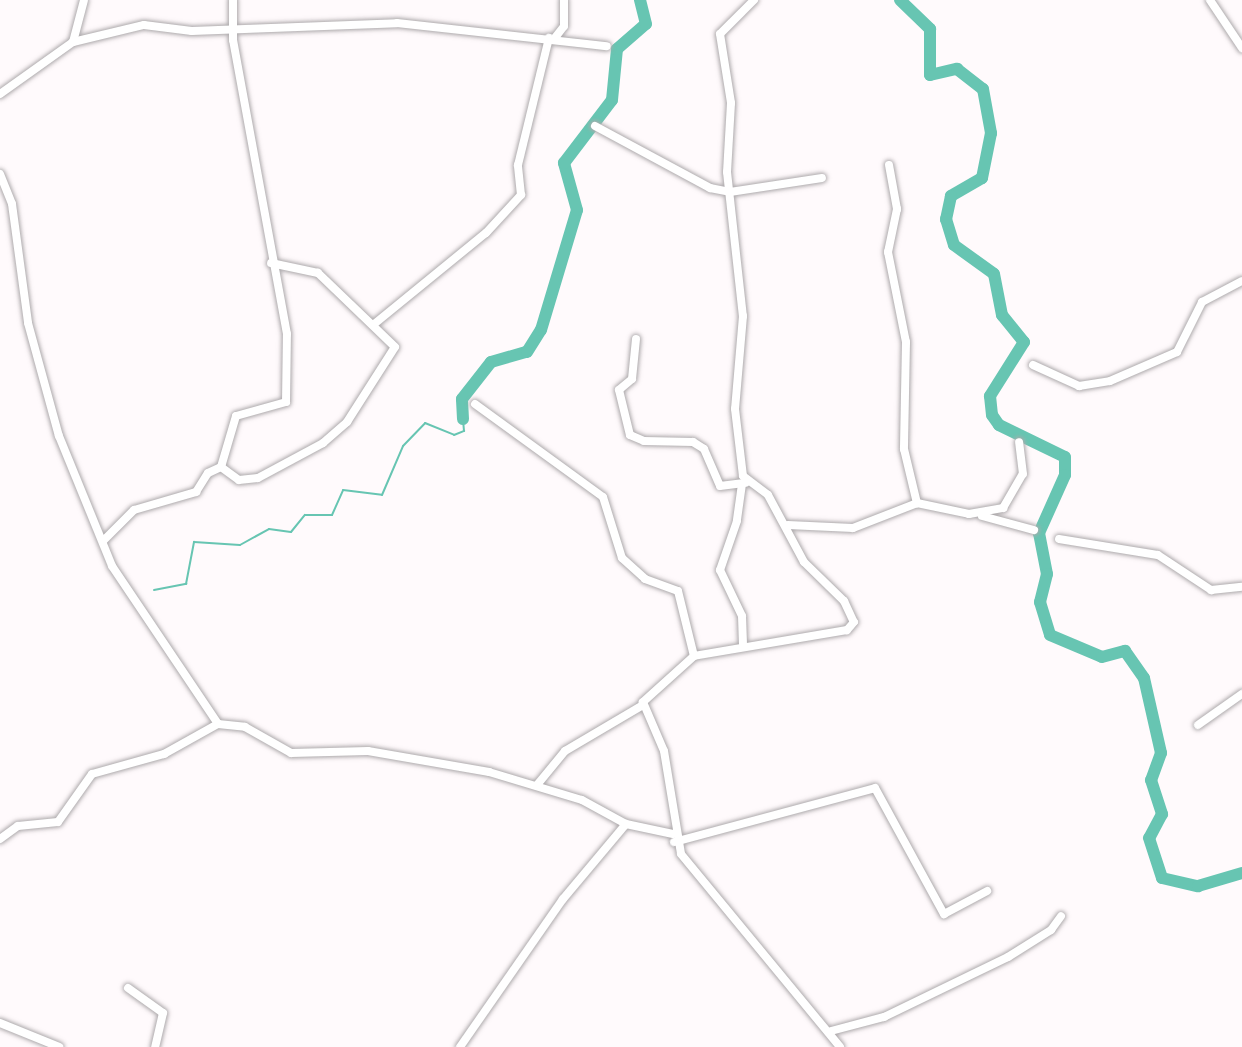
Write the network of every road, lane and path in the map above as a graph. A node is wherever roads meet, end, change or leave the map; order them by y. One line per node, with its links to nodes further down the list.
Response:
1 (84, 0): 10 (street)
2 (233, 0): 6 (street)
3 (564, 0): 8 (street)
4 (754, 0): 18 (street)
5 (1210, 0): 12 (street)
6 (232, 27): 7 (street); 8 (street); 9 (street)
7 (220, 29): 9 (street); 10 (street)
8 (551, 38): 11 (street); 21 (street)
9 (233, 40): 19 (street)
10 (73, 42): 13 (street)
11 (607, 46)
12 (1242, 48)
13 (0, 94)
14 (595, 126): 18 (street)
15 (889, 165): 28 (street)
16 (0, 174): 33 (street)
17 (821, 178): 18 (street)
18 (730, 192): 27 (street)
19 (271, 263): 21 (street); 26 (street)
20 (1242, 281): 23 (street)
21 (373, 325): 26 (street)
22 (636, 339): 27 (street)
23 (1033, 365)
24 (475, 404): 36 (street)
25 (1019, 442): 29 (street)
26 (221, 467): 33 (street)
27 (744, 484): 30 (street); 35 (street)
28 (918, 503): 29 (street); 30 (street)
29 (969, 514): 31 (street)
30 (788, 525): 35 (street)
31 (1034, 530)
32 (1059, 539): 34 (street)
33 (103, 541): 39 (street)
34 (1242, 587)
35 (743, 646): 36 (street)
36 (694, 656): 38 (street)
37 (1242, 694): 40 (street)
38 (643, 705): 41 (street); 43 (street)
39 (218, 724): 41 (street); 44 (street)
40 (1198, 725)
41 (537, 785): 42 (street)
42 (626, 824): 43 (street); 52 (street)
43 (673, 838): 45 (street); 49 (street)
44 (0, 839)
45 (988, 891)
46 (1061, 916): 49 (street)
47 (128, 988): 51 (street)
48 (0, 1023): 50 (street)
49 (831, 1031): 53 (street)
50 (59, 1047)
51 (155, 1047)
52 (460, 1047)
53 (840, 1047)

